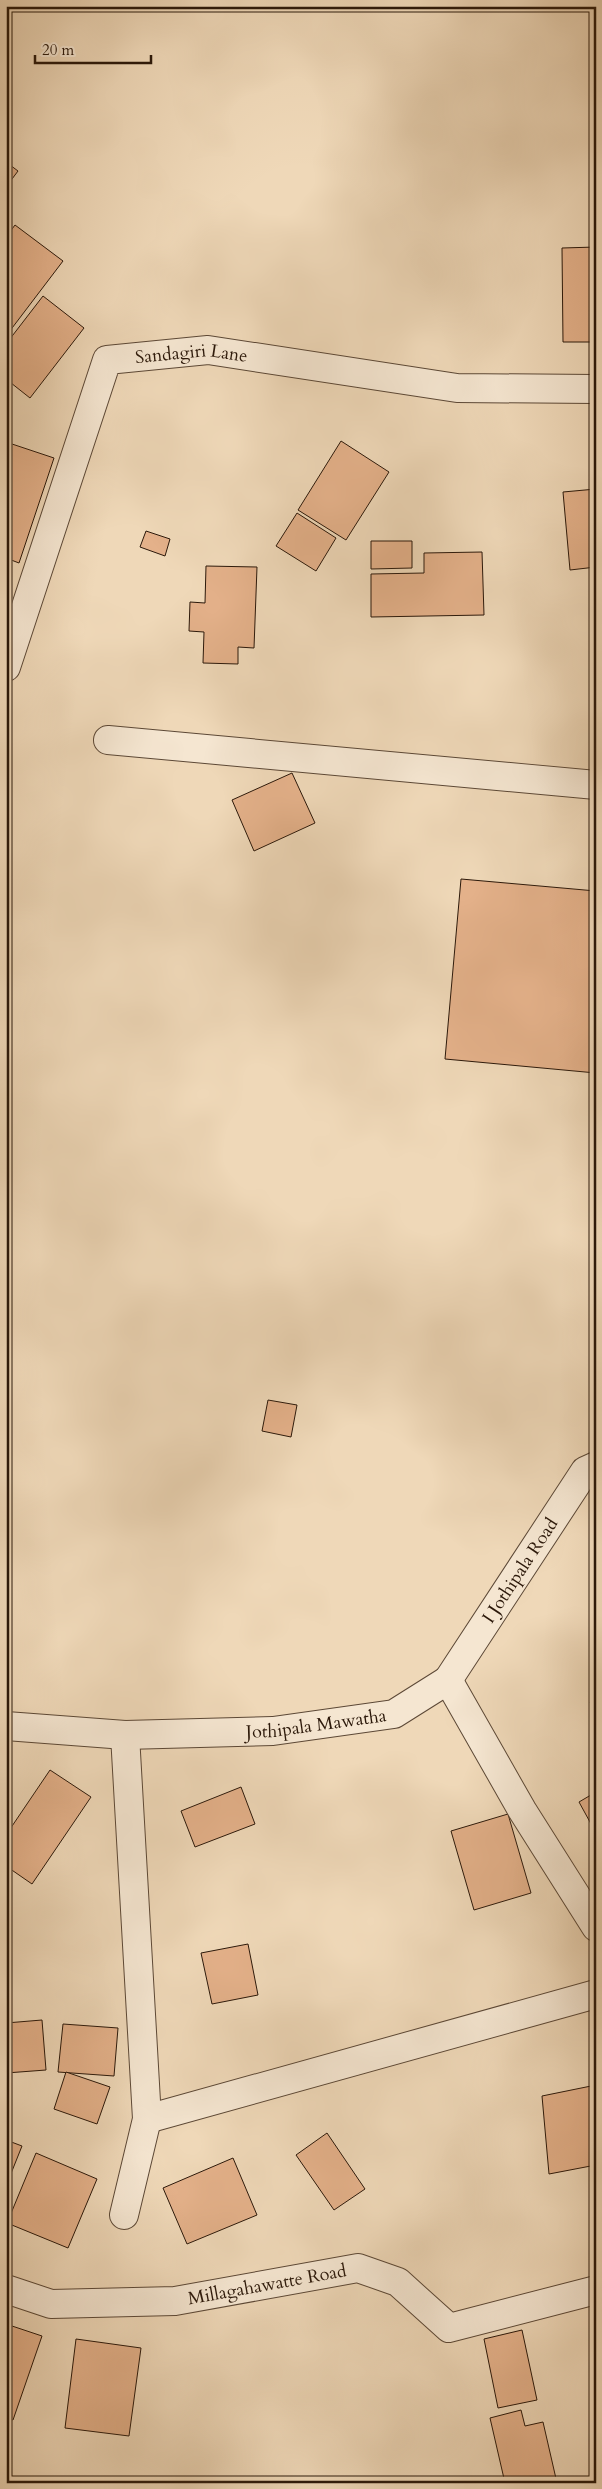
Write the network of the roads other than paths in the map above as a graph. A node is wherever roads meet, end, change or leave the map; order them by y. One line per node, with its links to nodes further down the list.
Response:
1 (596, 389): 2 (street, Sandagiri Lane)
2 (6, 667)
3 (108, 740): 4 (street)
4 (596, 785)
5 (596, 1466): 6 (street, I Jothipala Road)
6 (448, 1680): 8 (street, Jothipala Mawatha); 9 (street)
7 (6, 1726): 8 (street, Jothipala Mawatha)
8 (125, 1735): 11 (street)
9 (596, 1927)
10 (596, 1994): 11 (street)
11 (147, 2119): 12 (street)
12 (124, 2214)
13 (6, 2289): 14 (street, Millagahawatte Road)
14 (596, 2290)

